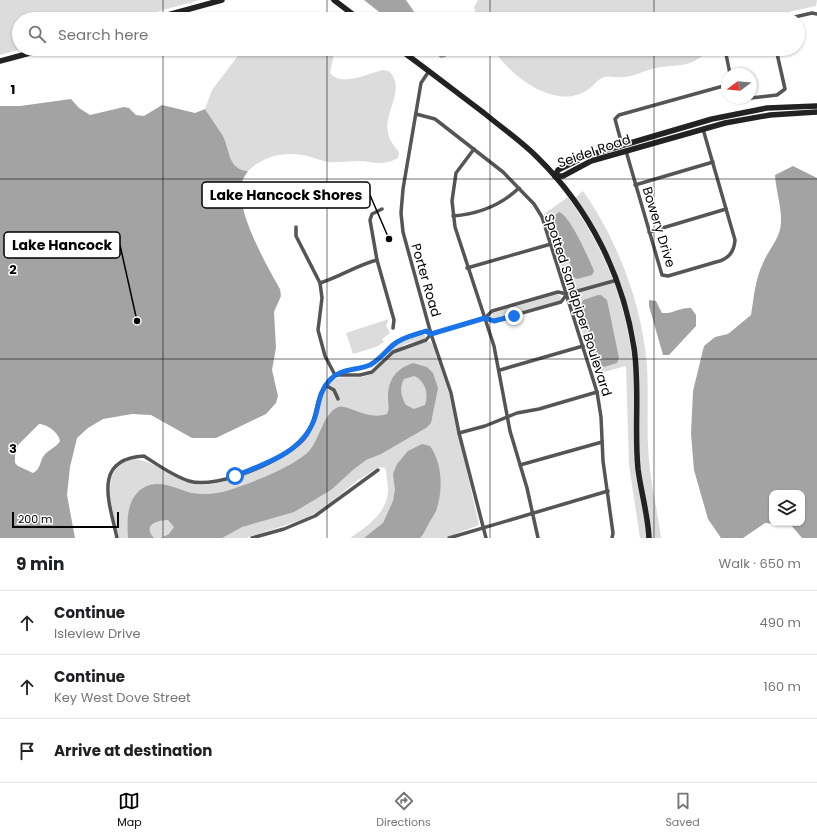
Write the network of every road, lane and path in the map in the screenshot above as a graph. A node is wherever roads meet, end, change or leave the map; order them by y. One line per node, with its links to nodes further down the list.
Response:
1 (222, 0): 3 (main road)
2 (334, 0): 4 (main road)
3 (178, 12)
4 (350, 12)
5 (817, 14): 6 (street)
6 (805, 15)
7 (19, 56): 11 (main road)
8 (408, 56): 13 (main road)
9 (726, 56): 12 (street)
10 (778, 56): 15 (street)
11 (0, 61)
12 (729, 68)
13 (429, 72): 18 (street, Porter Road); 24 (main road)
14 (721, 87): 20 (street)
15 (757, 97)
16 (817, 106): 20 (main road, Seidel Road)
17 (817, 112): 19 (main road, Seidel Road)
18 (416, 114): 21 (street, Spotted Sandpiper Boulevard); 40 (street, Porter Road)
19 (703, 129): 22 (main road, Seidel Road); 23 (street, Bowery Drive)
20 (622, 145): 24 (main road, Seidel Road)
21 (474, 149): 26 (street, Spotted Sandpiper Boulevard); 29 (street)
22 (626, 151): 24 (main road, Seidel Road); 25 (street, Bowery Drive)
23 (713, 162): 25 (street); 28 (street, Bowery Drive)
24 (555, 176): 35 (main road)
25 (635, 185): 31 (street, Bowery Drive)
26 (519, 188): 29 (street); 32 (street, Spotted Sandpiper Boulevard)
27 (382, 209): 33 (street)
28 (726, 209): 31 (street); 31 (street, Bowery Drive)
29 (453, 216): 34 (street)
30 (296, 227): 36 (street)
31 (649, 232)
32 (551, 244): 34 (street); 37 (street, Spotted Sandpiper Boulevard)
33 (377, 260): 36 (street); 39 (street)
34 (467, 268): 38 (street)
35 (617, 280): 37 (street); 63 (main road)
36 (320, 283): 45 (street)
37 (567, 294): 38 (street); 38 (street); 41 (street, Spotted Sandpiper Boulevard)
38 (485, 318): 40 (street); 44 (street)
39 (393, 328)
40 (431, 334): 42 (street); 43 (street); 50 (street, Porter Road)
41 (583, 346): 44 (street); 47 (street, Spotted Sandpiper Boulevard)
42 (385, 352): 43 (street); 45 (street)
43 (388, 356): 45 (street)
44 (500, 370): 49 (street)
45 (335, 375): 46 (street)
46 (325, 385): 48 (street); 57 (street)
47 (597, 392): 49 (street); 51 (street, Spotted Sandpiper Boulevard)
48 (338, 399)
49 (508, 416): 50 (street); 52 (street)
50 (459, 433): 56 (street, Porter Road)
51 (602, 442): 52 (street); 54 (street, Spotted Sandpiper Boulevard)
52 (520, 466): 55 (street)
53 (378, 470): 58 (street)
54 (608, 492): 55 (street); 62 (street, Spotted Sandpiper Boulevard)
55 (532, 513): 56 (street); 61 (street)
56 (482, 527): 59 (street); 60 (street, Porter Road)
57 (117, 538)
58 (252, 538)
59 (449, 538)
60 (486, 538)
61 (538, 538)
62 (612, 538)
63 (650, 538)

